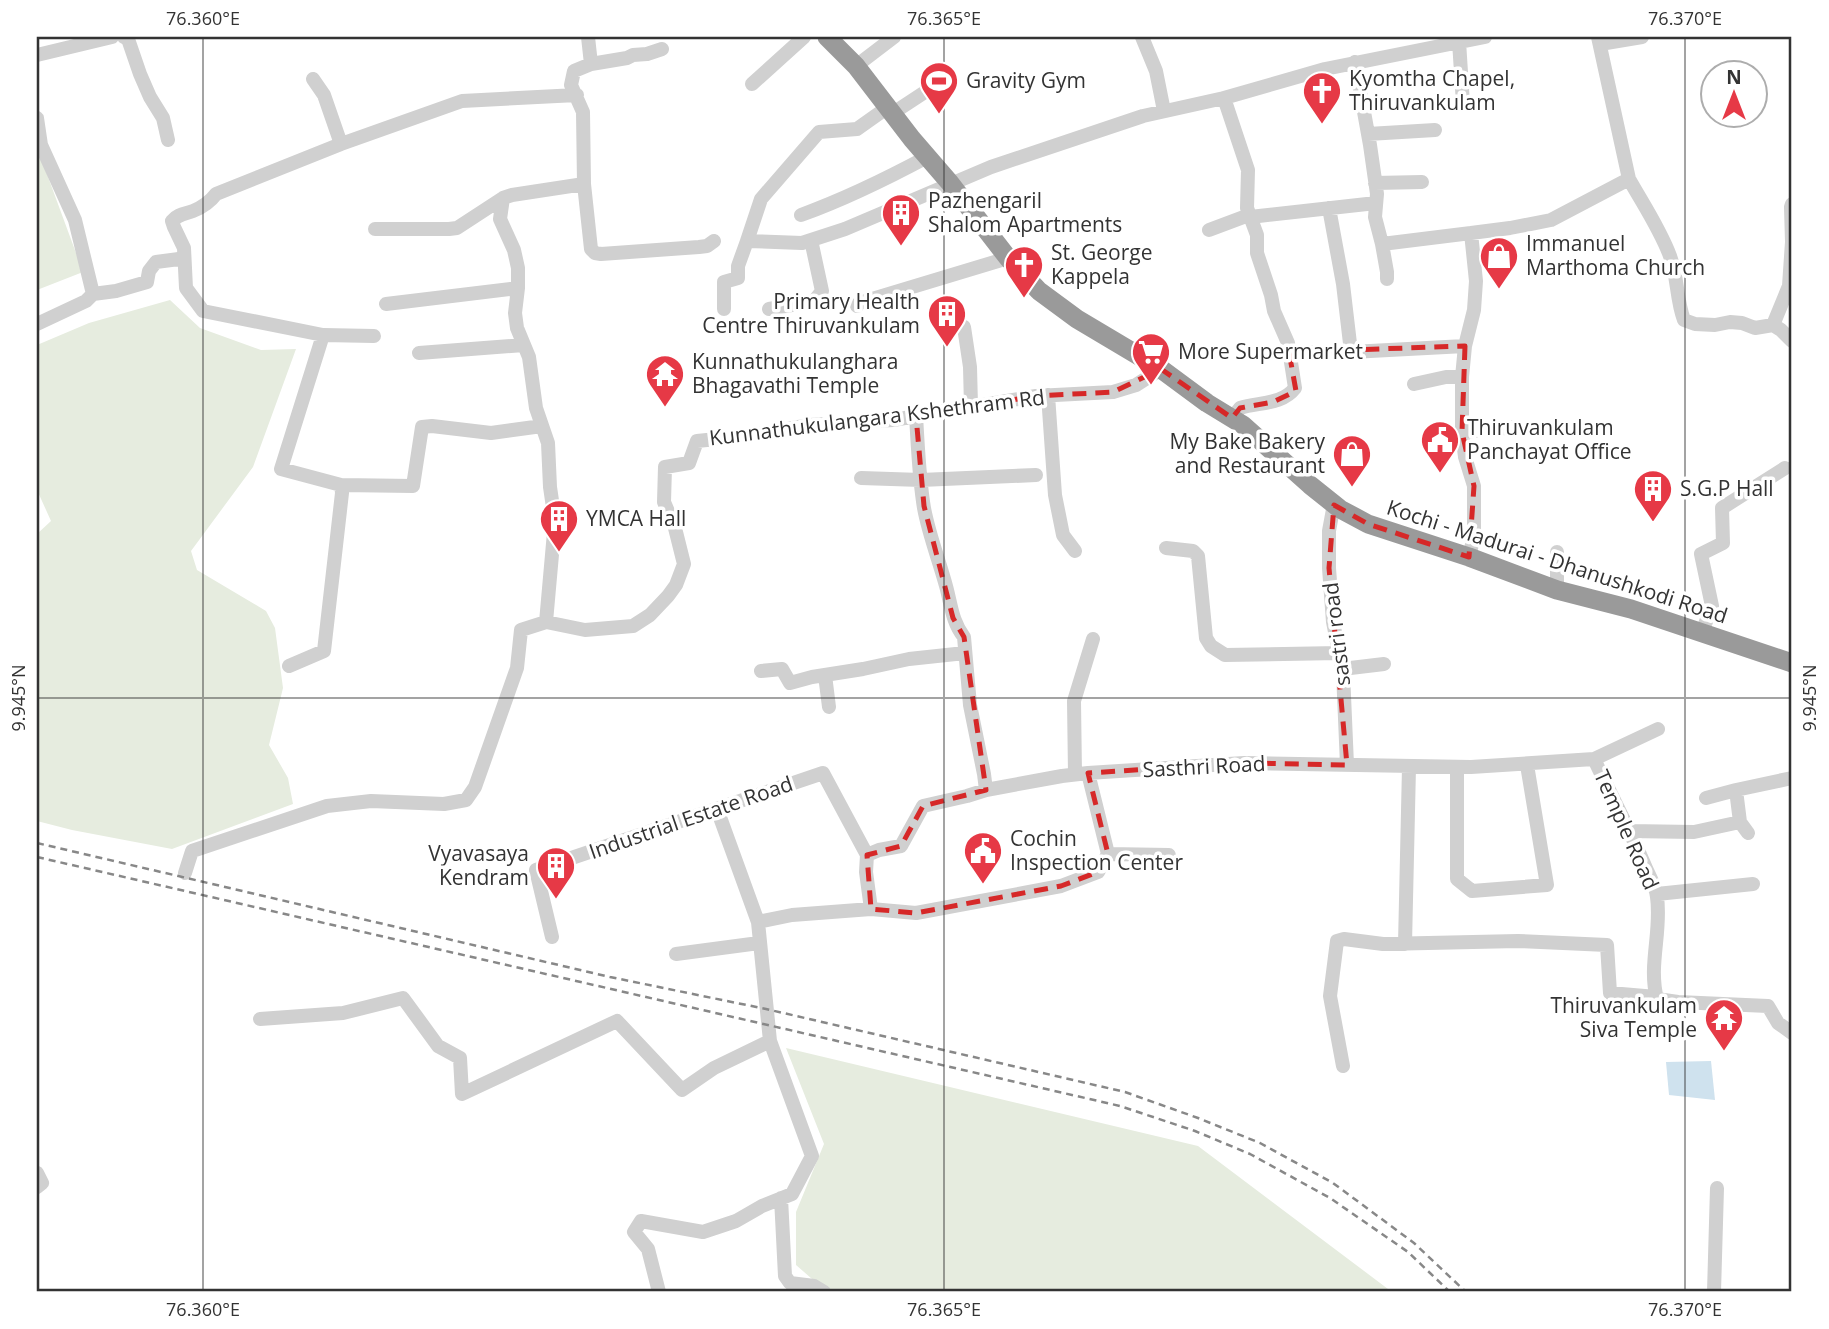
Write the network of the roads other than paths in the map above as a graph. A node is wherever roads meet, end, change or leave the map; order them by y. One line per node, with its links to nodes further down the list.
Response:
1 (112, 37): 13 (street)
2 (124, 37): 28 (street)
3 (588, 37): 15 (street)
4 (804, 37): 18 (street)
5 (827, 37): 16 (highway, Kochi - Madurai - Dhanushkodi Road)
6 (894, 37): 16 (street)
7 (1142, 37): 24 (street)
8 (1485, 37): 10 (street)
9 (1642, 37): 11 (street)
10 (1464, 39): 14 (street); 22 (street)
11 (1599, 40): 31 (street)
12 (662, 48): 15 (street)
13 (37, 55)
14 (1355, 62): 21 (street); 27 (street)
15 (591, 64): 20 (street)
16 (856, 66): 23 (highway, Kochi - Madurai - Dhanushkodi Road)
17 (313, 79): 29 (street)
18 (752, 83)
19 (925, 92): 23 (street)
20 (577, 95): 29 (street); 35 (street)
21 (1224, 98): 24 (street); 41 (street)
22 (1463, 104)
23 (890, 110): 30 (highway, Kochi - Madurai - Dhanushkodi Road); 46 (street)
24 (1164, 111): 33 (street)
25 (37, 118): 53 (street)
26 (1435, 130): 27 (street)
27 (1368, 134): 34 (street)
28 (168, 139)
29 (341, 144): 49 (street)
30 (927, 157): 33 (highway, Kochi - Madurai - Dhanushkodi Road); 40 (street)
31 (1629, 179): 44 (street); 59 (street)
32 (1422, 182): 34 (street)
33 (950, 183): 45 (street); 50 (highway, Kochi - Madurai - Dhanushkodi Road)
34 (1375, 183): 37 (street)
35 (584, 184): 36 (street); 47 (street)
36 (503, 198): 42 (street); 52 (street)
37 (1376, 203): 39 (street); 48 (street)
38 (1792, 204): 59 (street)
39 (1329, 208): 41 (street); 67 (street)
40 (802, 215)
41 (1250, 216): 43 (street); 66 (street)
42 (375, 229)
43 (1209, 230)
44 (1471, 233): 48 (street); 65 (street)
45 (811, 240): 46 (street); 57 (street)
46 (747, 241): 56 (street)
47 (714, 242)
48 (1382, 244): 51 (street)
49 (183, 256): 53 (street); 61 (street)
50 (1007, 258): 55 (street); 69 (highway, Kochi - Madurai - Dhanushkodi Road)
51 (1387, 279)
52 (518, 288): 54 (street); 64 (street)
53 (93, 294): 58 (street)
54 (386, 304)
55 (857, 306)
56 (723, 309)
57 (769, 309)
58 (37, 324)
59 (1773, 325): 63 (street)
60 (964, 327): 73 (street)
61 (323, 335): 62 (street); 83 (street)
62 (374, 336)
63 (1792, 341)
64 (524, 345): 68 (street); 76 (street)
65 (1465, 346): 67 (street); 70 (street)
66 (1289, 352): 67 (street); 75 (street)
67 (1351, 352)
68 (419, 353)
69 (1161, 369): 72 (street, Kunnathukulangara Kshethram Rd); 75 (highway, Kochi - Madurai - Dhanushkodi Road)
70 (1462, 377): 71 (street); 78 (street)
71 (1414, 384)
72 (1048, 396): 73 (street, Kunnathukulangara Kshethram Rd); 86 (street)
73 (971, 406): 74 (street, Kunnathukulangara Kshethram Rd)
74 (916, 416): 82 (street); 90 (street, Kunnathukulangara Kshethram Rd)
75 (1232, 418): 84 (highway, Kochi - Madurai - Dhanushkodi Road)
76 (542, 426): 83 (street); 90 (street)
77 (1517, 427): 78 (street)
78 (1462, 432): 88 (street)
79 (1785, 468): 91 (street)
80 (1036, 475): 82 (street)
81 (861, 478): 82 (street)
82 (921, 480): 93 (street)
83 (341, 485): 97 (street)
84 (1334, 504): 88 (highway, Kochi - Madurai - Dhanushkodi Road); 94 (street, sastri road)
85 (1166, 548): 94 (street)
86 (1075, 551)
87 (1557, 552): 89 (street)
88 (1469, 556): 89 (highway, Kochi - Madurai - Dhanushkodi Road)
89 (1557, 590): 91 (highway, Kochi - Madurai - Dhanushkodi Road)
90 (546, 622): 118 (street)
91 (1702, 632): 95 (highway, Kochi - Madurai - Dhanushkodi Road)
92 (1093, 639): 108 (street)
93 (965, 653): 100 (street); 111 (street)
94 (1339, 653): 98 (street, sastri road)
95 (1792, 663)
96 (1384, 664): 98 (street)
97 (289, 666)
98 (1342, 669): 104 (street, sastri road)
99 (761, 671): 100 (street)
100 (825, 675): 101 (street)
101 (829, 707)
102 (1658, 729): 103 (street)
103 (1594, 759): 105 (street, Temple Road); 114 (street, Temple Road)
104 (1347, 765): 106 (street, Temple Road); 108 (street, Sasthri Road)
105 (1527, 765): 107 (street, Temple Road); 107 (street)
106 (1409, 767): 107 (street, Temple Road); 125 (street)
107 (1457, 767)
108 (1075, 774): 111 (street, Sasthri Road); 115 (street)
109 (1792, 778): 110 (street)
110 (1736, 789): 112 (street); 114 (street)
111 (986, 790): 116 (street, Sasthri Road)
112 (1706, 798)
113 (717, 809): 116 (street, Industrial Estate Road); 122 (street); 123 (street, Industrial Estate Road)
114 (1629, 831): 120 (street, Temple Road)
115 (1108, 854): 117 (street); 121 (street)
116 (867, 855): 121 (street)
117 (1169, 855)
118 (185, 873)
119 (1753, 884): 120 (street)
120 (1657, 894): 127 (street, Temple Road)
121 (871, 909): 122 (street)
122 (758, 922): 124 (street)
123 (552, 937)
124 (759, 943): 126 (street); 130 (street)
125 (1405, 944): 127 (street); 131 (street)
126 (676, 954)
127 (1656, 997): 129 (street)
128 (260, 1019): 130 (street)
129 (1792, 1033)
130 (770, 1041): 135 (street)
131 (1343, 1066)
132 (37, 1173): 133 (street)
133 (37, 1186)
134 (1717, 1188): 138 (street)
135 (781, 1198): 136 (street); 137 (street)
136 (659, 1292)
137 (824, 1292)
138 (1714, 1292)

